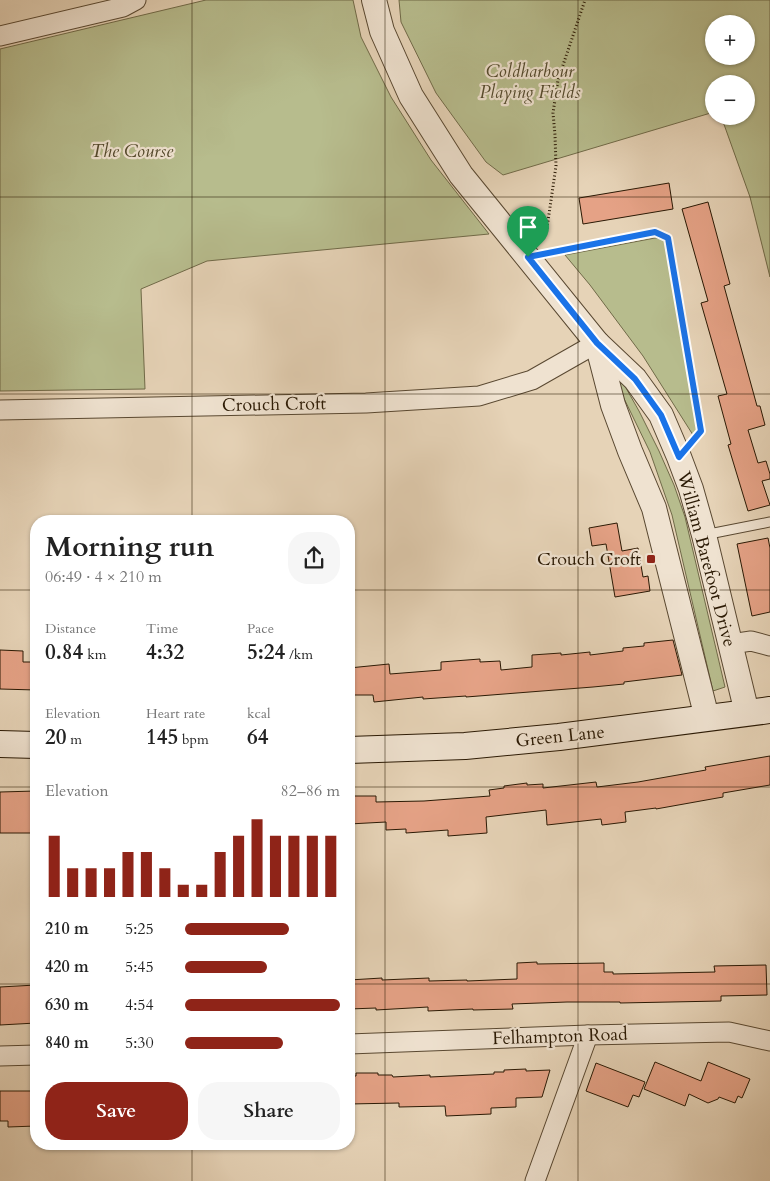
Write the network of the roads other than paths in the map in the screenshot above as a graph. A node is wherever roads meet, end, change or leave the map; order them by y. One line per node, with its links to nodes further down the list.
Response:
1 (374, 0): 4 (street, William Barefoot Drive)
2 (133, 2): 3 (street)
3 (0, 36)
4 (597, 343): 5 (street, Crouch Croft); 7 (street, William Barefoot Drive); 11 (street, William Barefoot Drive)
5 (0, 410)
6 (770, 522): 7 (lane)
7 (704, 536): 8 (street, William Barefoot Drive)
8 (731, 644): 9 (street); 10 (street, William Barefoot Drive)
9 (770, 646)
10 (759, 711): 11 (main road, Green Lane)
11 (707, 718): 14 (main road, Green Lane)
12 (0, 744): 13 (main road)
13 (30, 746)
14 (355, 750)
15 (588, 1035): 16 (street, Felhampton Road); 17 (street, Felhampton Road); 20 (street)
16 (770, 1041)
17 (355, 1044)
18 (30, 1055): 19 (street)
19 (0, 1056)
20 (535, 1181)

